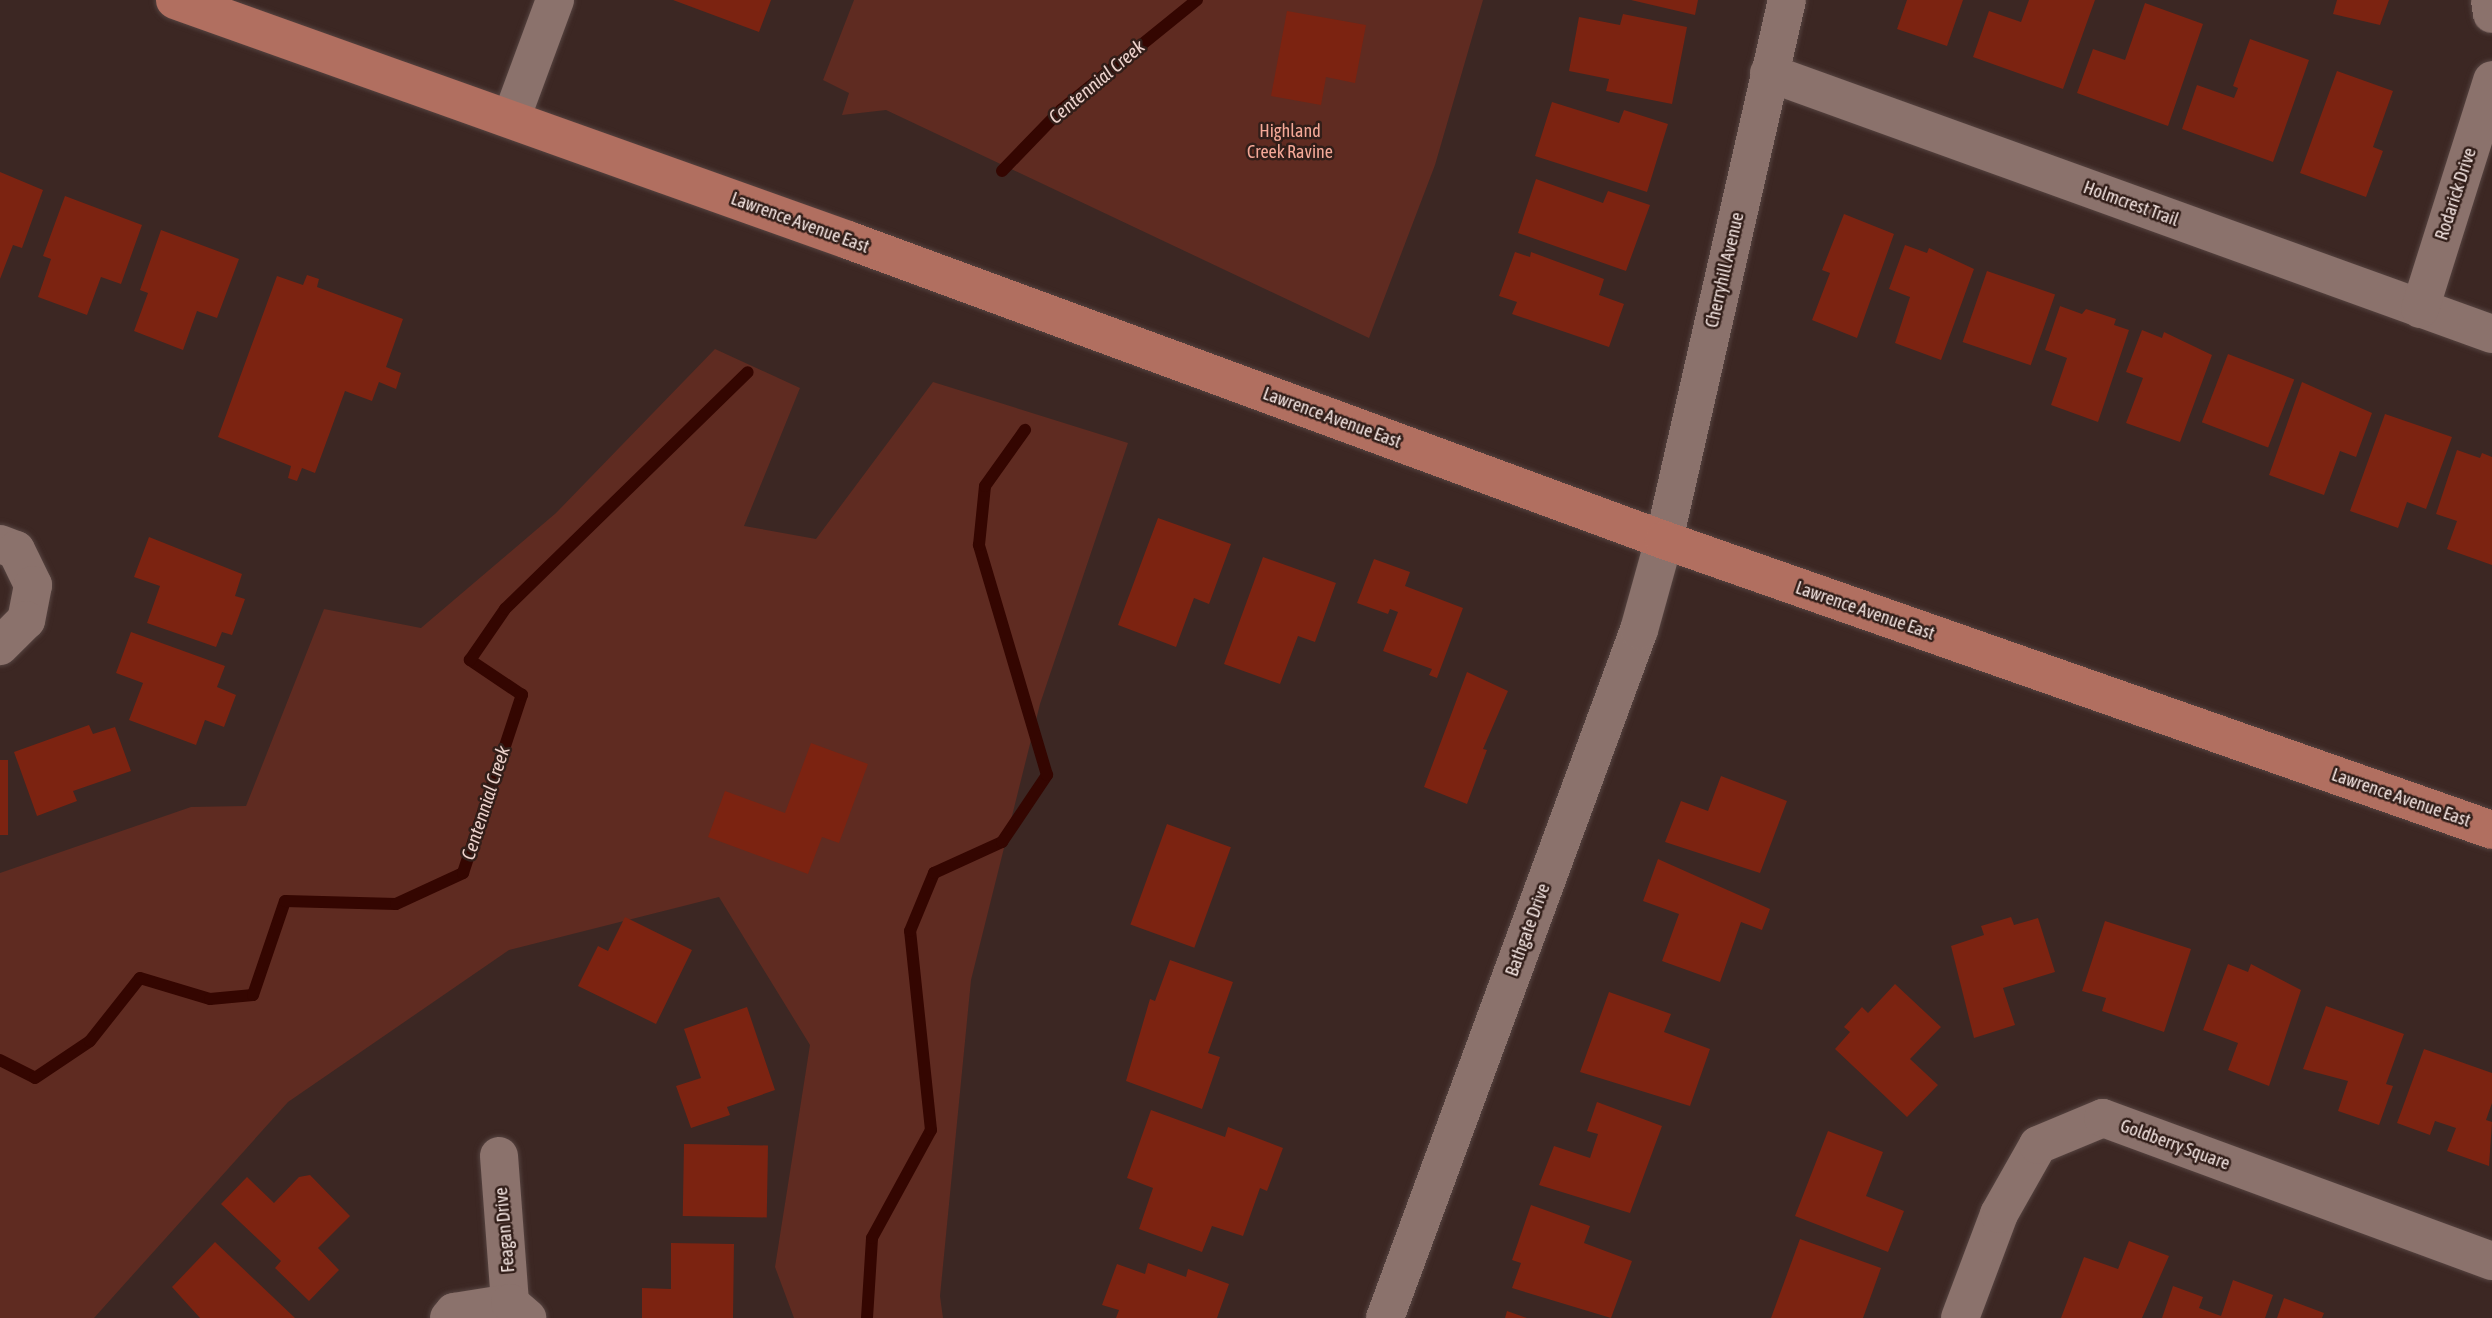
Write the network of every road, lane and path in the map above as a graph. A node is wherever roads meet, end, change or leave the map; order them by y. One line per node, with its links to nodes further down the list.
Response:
1 (175, 0): 8 (main road, Lawrence Avenue East)
2 (555, 0): 8 (street)
3 (1787, 0): 6 (street, Cherryhill Avenue)
4 (2490, 0): 5 (street)
5 (2492, 14)
6 (1769, 73): 9 (street, Holmcrest Trail); 11 (street, Cherryhill Avenue)
7 (2492, 80): 9 (street, Rodarick Drive)
8 (511, 119): 11 (main road, Lawrence Avenue East)
9 (2420, 309): 10 (street, Holmcrest Trail)
10 (2492, 334)
11 (1664, 540): 14 (main road, Lawrence Avenue East); 19 (street, Bathgate Drive)
12 (0, 544): 13 (street)
13 (0, 646)
14 (2492, 830)
15 (499, 1156): 17 (street, Feagan Drive)
16 (2492, 1261): 20 (street, Goldberry Square)
17 (519, 1310): 18 (street, Feagan Drive)
18 (449, 1318)
19 (1385, 1318)
20 (1960, 1318)

